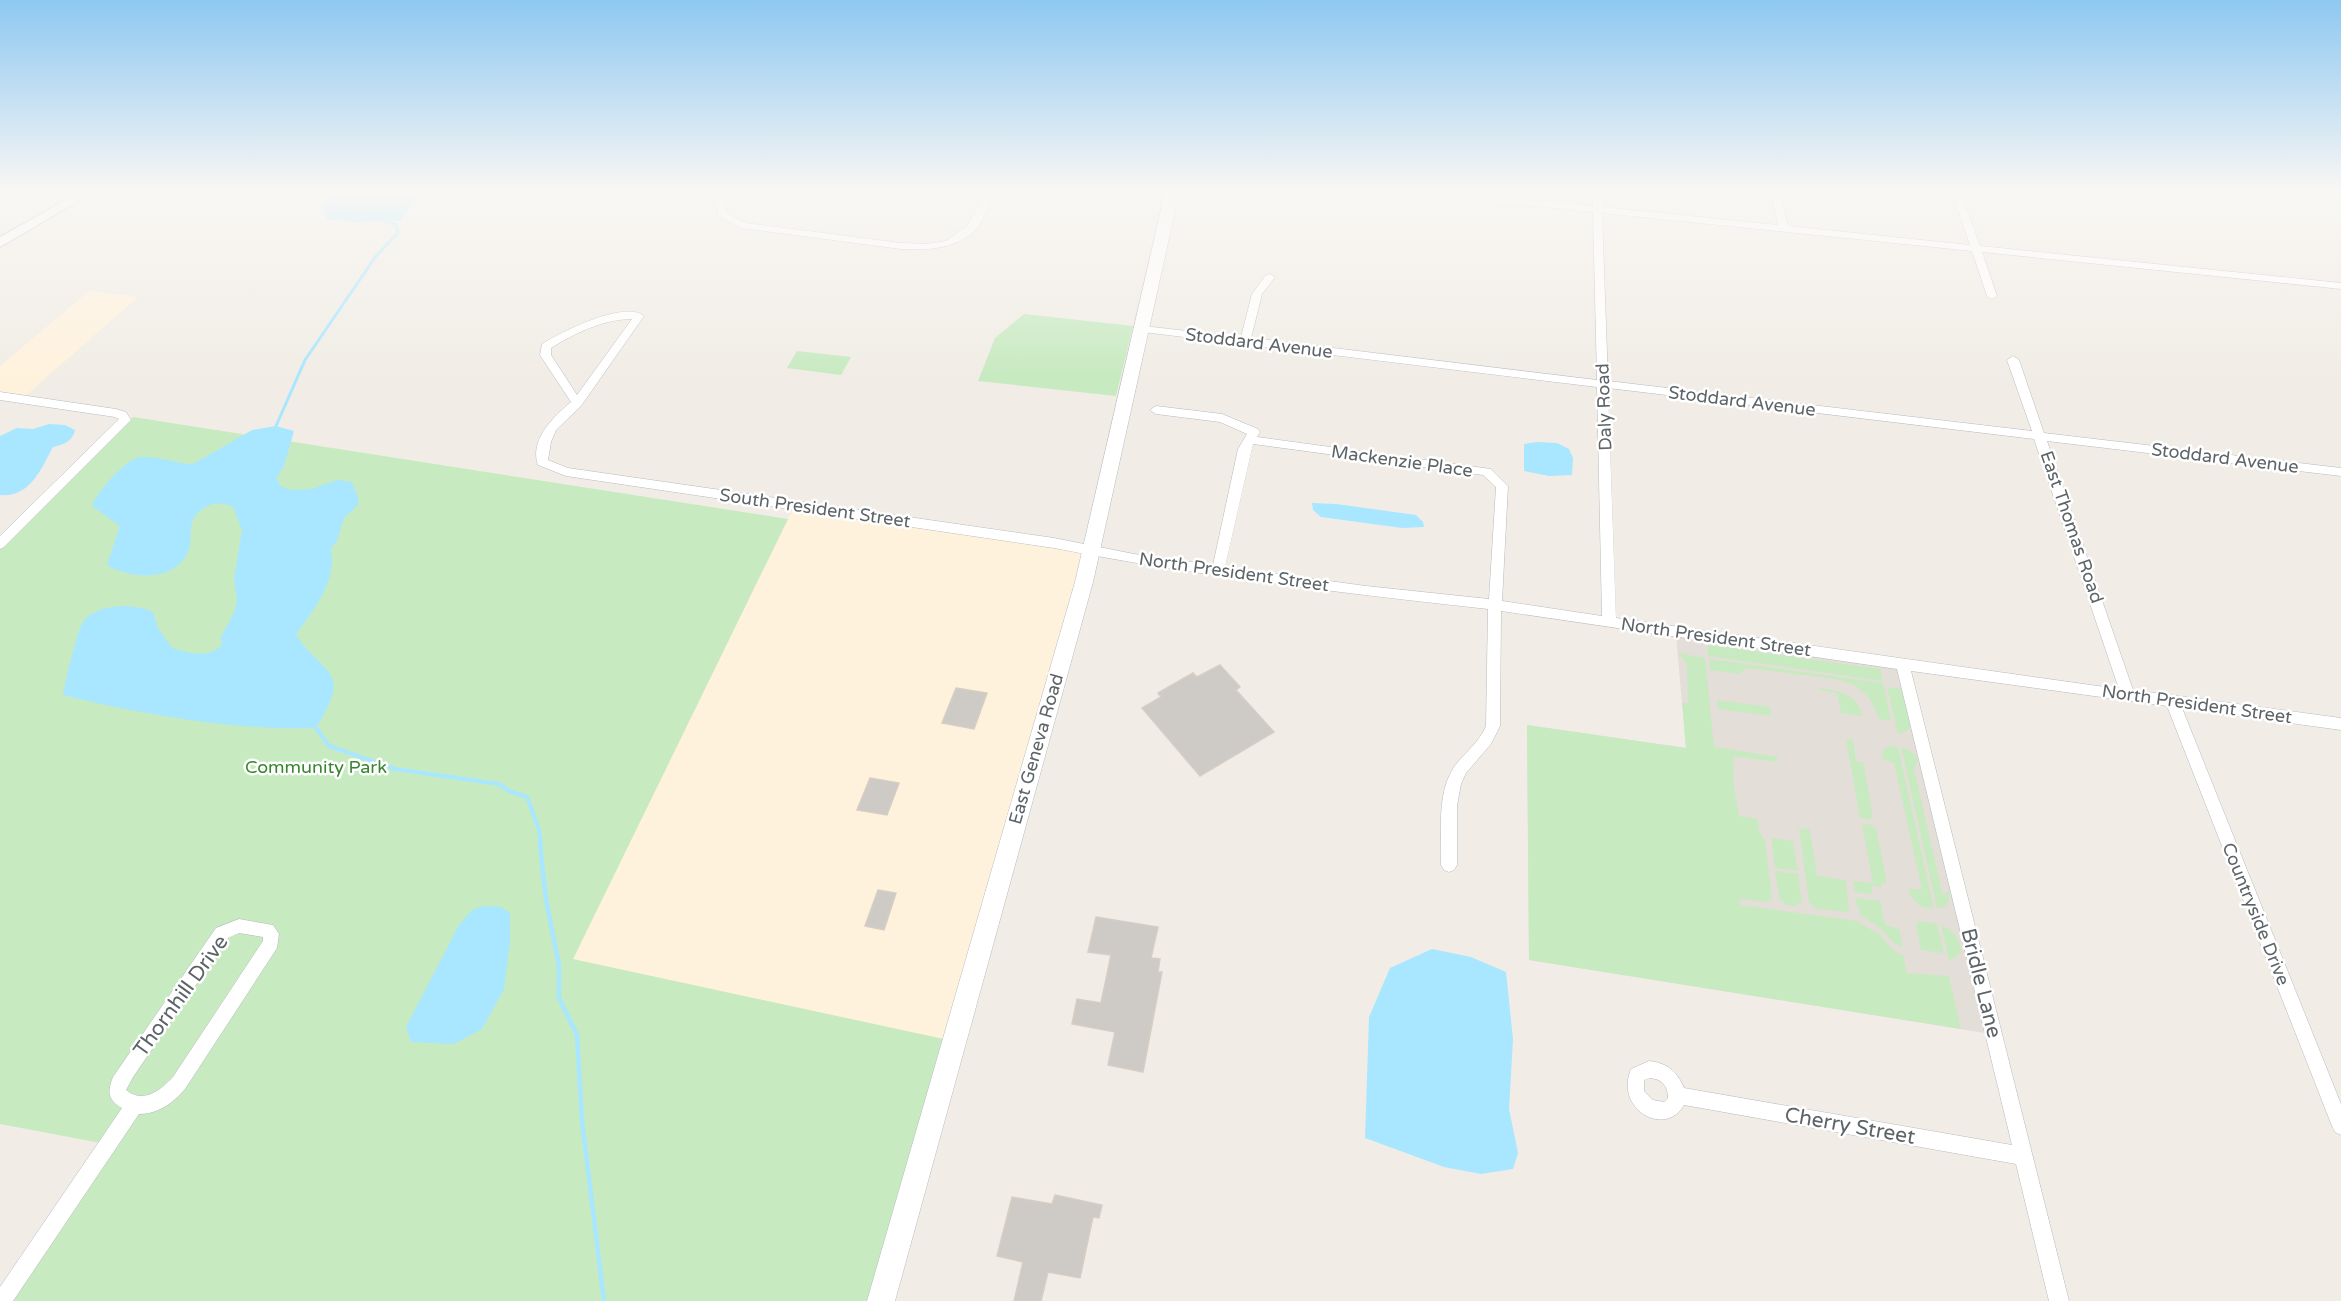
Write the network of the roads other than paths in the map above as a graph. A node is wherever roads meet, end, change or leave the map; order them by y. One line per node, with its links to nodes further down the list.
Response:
1 (1159, 254): 8 (main road, East Geneva Road)
2 (1599, 254): 11 (street, Daly Road)
3 (1978, 254): 7 (street)
4 (2022, 254): 6 (street)
5 (1270, 277): 9 (street)
6 (2341, 286)
7 (1992, 296)
8 (1143, 329): 9 (street, Stoddard Avenue); 19 (main road, East Geneva Road)
9 (1245, 341): 11 (street, Stoddard Avenue)
10 (2013, 360): 15 (street, East Thomas Road)
11 (1603, 384): 15 (street, Stoddard Avenue); 22 (street, Daly Road)
12 (0, 396): 18 (street)
13 (577, 403): 13 (street); 19 (street, South President Street)
14 (1156, 410): 16 (street)
15 (2041, 436): 17 (street, Stoddard Avenue); 24 (street, East Thomas Road)
16 (1249, 440): 20 (street); 21 (street, Mackenzie Place)
17 (2341, 472)
18 (0, 544)
19 (1090, 550): 20 (street, North President Street); 33 (main road, East Geneva Road)
20 (1218, 570): 21 (street, North President Street)
21 (1495, 605): 22 (street, North President Street); 27 (street, Mackenzie Place)
22 (1609, 621): 23 (street, North President Street)
23 (1903, 665): 24 (street, North President Street); 31 (street, Bridle Lane)
24 (2128, 695): 25 (street, North President Street)
25 (2172, 701): 26 (street, North President Street); 30 (street, Countryside Drive)
26 (2341, 724)
27 (1449, 865)
28 (1677, 1095): 31 (street, Cherry Street)
29 (136, 1103): 29 (street, Thornhill Drive); 32 (street)
30 (2341, 1126)
31 (2023, 1156): 34 (street, Bridle Lane)
32 (2, 1301)
33 (881, 1301)
34 (2059, 1301)

